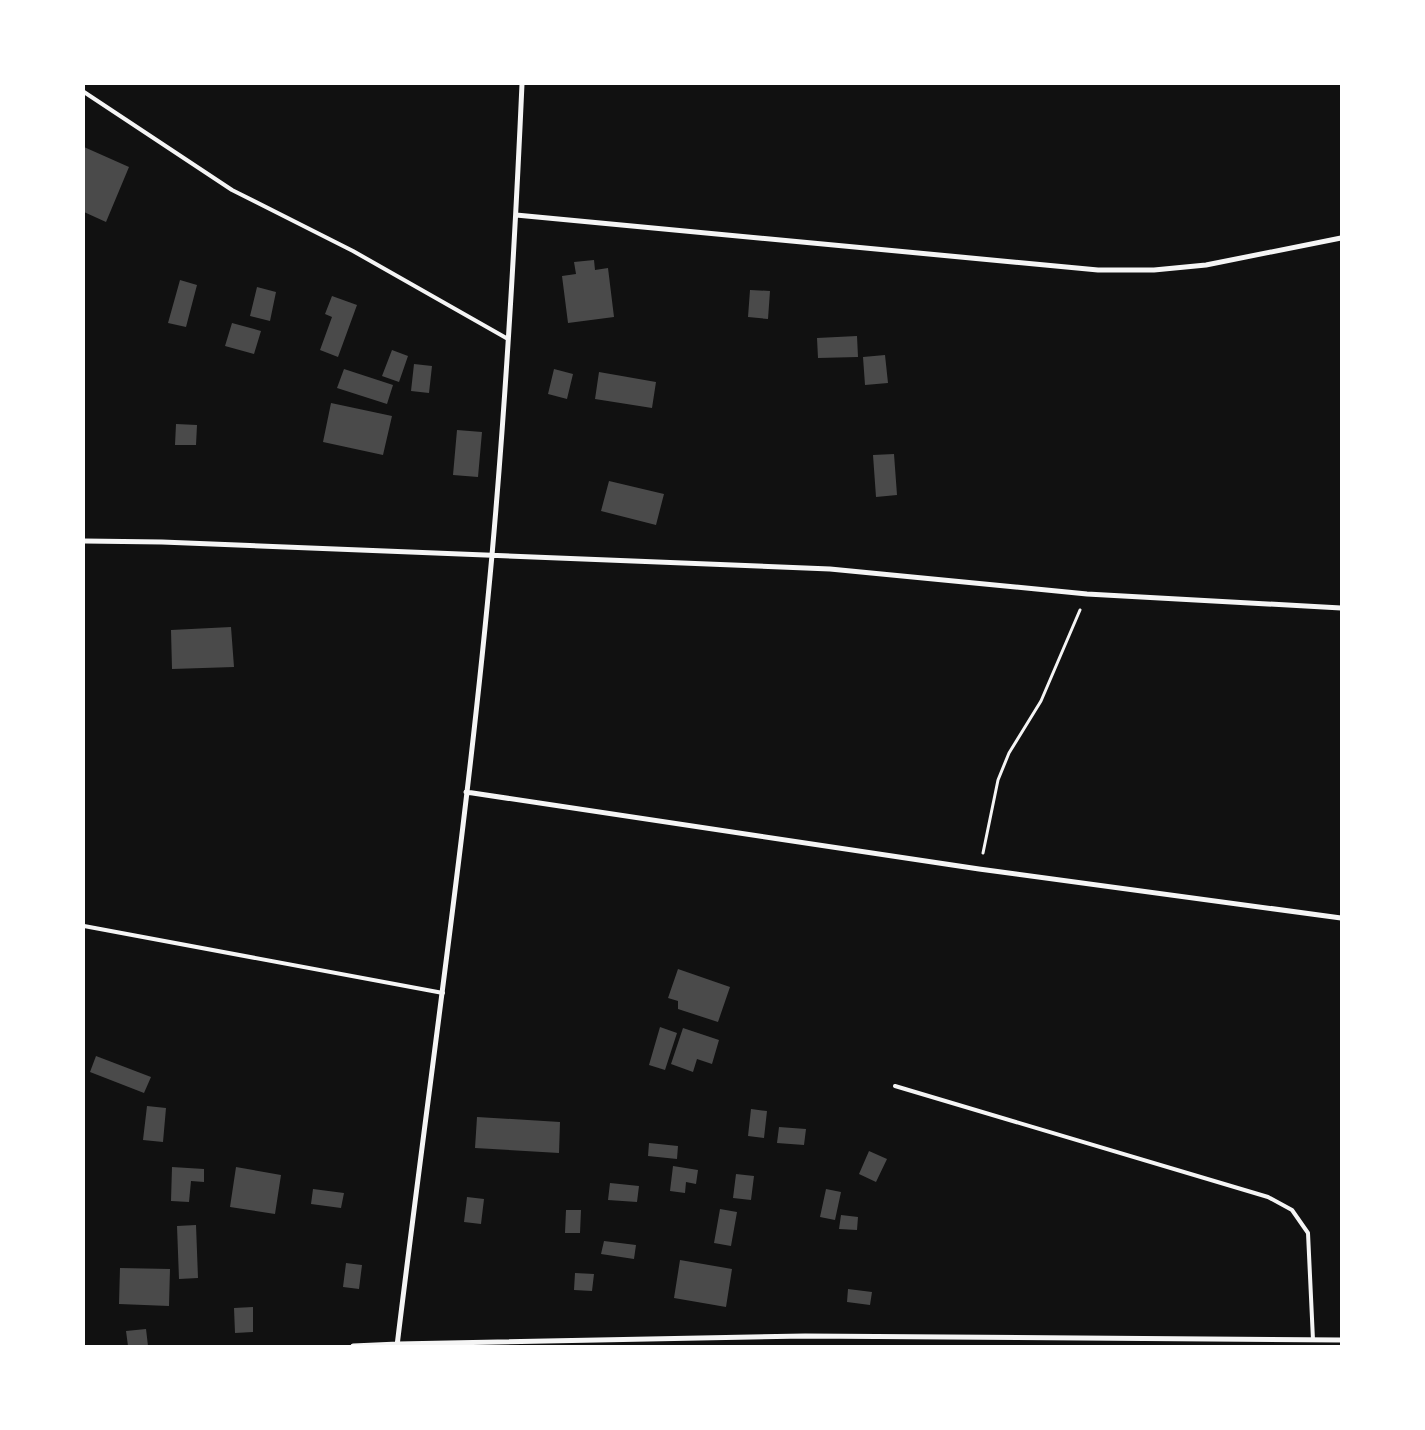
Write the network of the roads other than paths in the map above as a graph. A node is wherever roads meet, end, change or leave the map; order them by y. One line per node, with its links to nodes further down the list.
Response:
1 (522, 84): 3 (street)
2 (84, 92): 5 (lane)
3 (516, 215): 4 (street); 5 (street)
4 (1341, 238)
5 (508, 339): 7 (street)
6 (84, 541): 7 (street)
7 (492, 555): 8 (street); 9 (street)
8 (1341, 608)
9 (466, 792): 10 (street); 12 (street)
10 (1341, 918)
11 (84, 926): 12 (lane)
12 (442, 993): 16 (street)
13 (896, 1086): 14 (lane)
14 (1313, 1340): 15 (street); 16 (street)
15 (1341, 1340)
16 (398, 1345): 17 (street)
17 (353, 1346)

